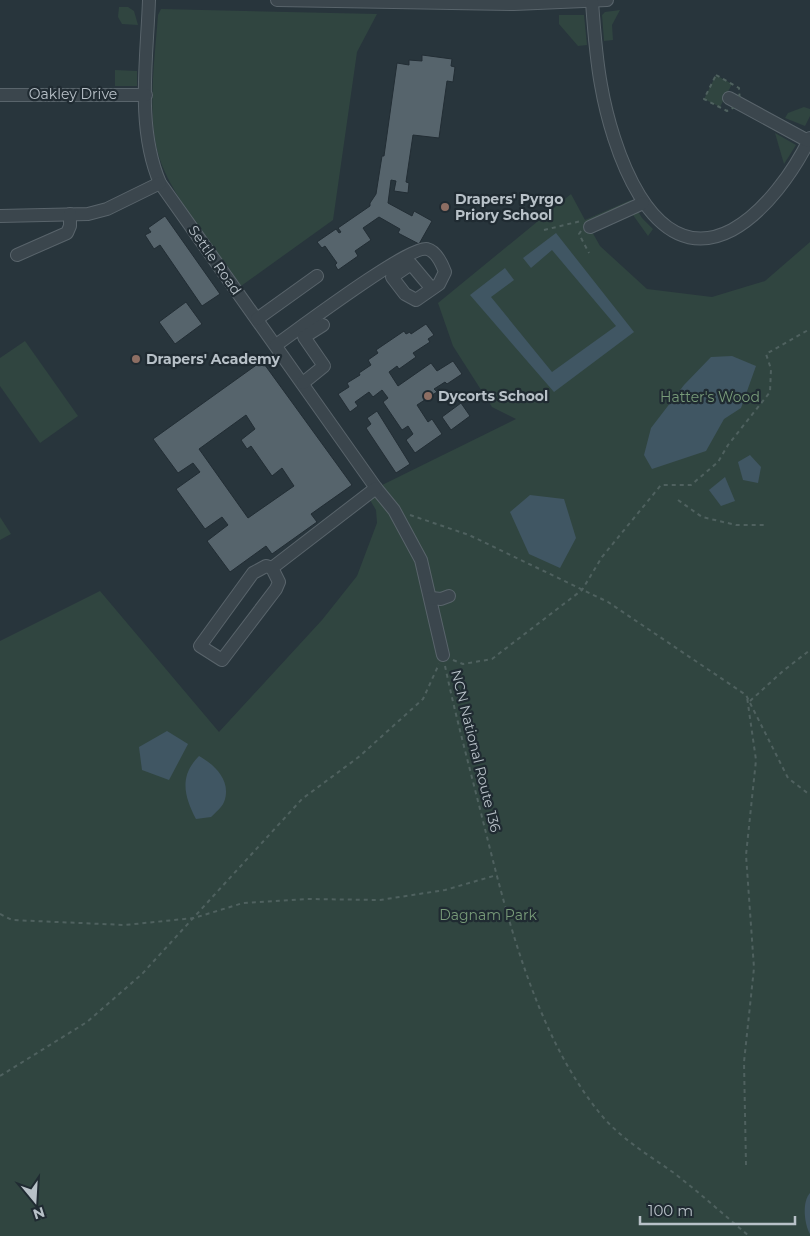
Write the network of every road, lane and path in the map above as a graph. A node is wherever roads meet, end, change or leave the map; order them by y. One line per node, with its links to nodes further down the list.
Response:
1 (149, 0): 7 (street, Settle Road)
2 (277, 0): 3 (street)
3 (318, 0): 5 (street)
4 (607, 0): 5 (street)
5 (592, 2): 11 (street)
6 (0, 95): 7 (street, Oakley Drive)
7 (146, 95): 10 (street, Settle Road)
8 (729, 98): 9 (street)
9 (809, 140): 11 (street)
10 (160, 183): 12 (street); 19 (street, Settle Road)
11 (643, 203): 14 (street)
12 (70, 214): 13 (street); 16 (street)
13 (0, 216)
14 (587, 224): 15 (path)
15 (544, 230)
16 (17, 255)
17 (317, 276): 19 (street)
18 (432, 289): 18 (street); 22 (street)
19 (257, 319): 22 (street, Settle Road)
20 (323, 324): 23 (street)
21 (810, 329): 32 (path, NCN National Route 136)
22 (276, 345): 23 (street, Settle Road)
23 (303, 383): 24 (street, Settle Road)
24 (376, 488): 26 (street, Settle Road); 28 (street)
25 (678, 500): 27 (path)
26 (394, 510): 30 (street, Settle Road); 33 (path)
27 (764, 525)
28 (272, 568): 28 (street)
29 (449, 596): 30 (street)
30 (431, 598): 32 (street, Settle Road)
31 (810, 650): 34 (path)
32 (443, 655): 36 (path, NCN National Route 136); 38 (path)
33 (746, 695): 34 (path); 40 (path)
34 (750, 702): 35 (path)
35 (810, 795)
36 (497, 875): 38 (path); 41 (path, NCN National Route 136)
37 (0, 914): 38 (path)
38 (194, 918): 39 (path)
39 (0, 1076)
40 (746, 1165)
41 (749, 1236)

